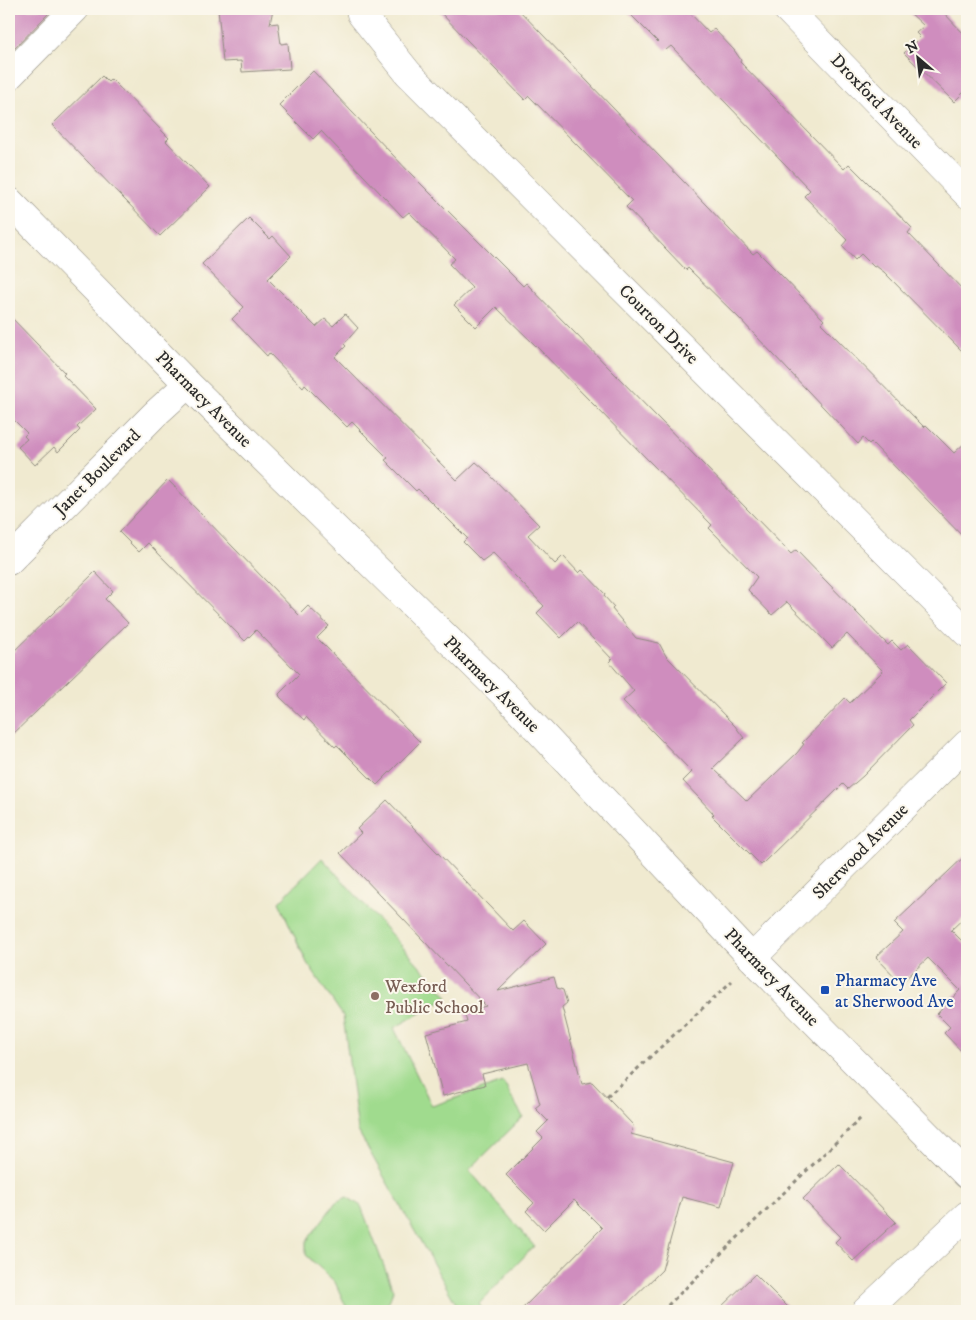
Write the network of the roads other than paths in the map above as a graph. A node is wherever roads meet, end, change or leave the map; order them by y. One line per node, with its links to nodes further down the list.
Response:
1 (75, 9): 4 (street)
2 (360, 9): 9 (street, Courton Drive)
3 (787, 9): 5 (street, Droxford Avenue)
4 (9, 76)
5 (967, 194)
6 (9, 202): 7 (street, Pharmacy Avenue)
7 (188, 384): 8 (street, Janet Boulevard); 11 (street, Pharmacy Avenue)
8 (9, 561)
9 (967, 633)
10 (967, 744): 11 (street, Sherwood Avenue)
11 (752, 958): 12 (street, Pharmacy Avenue)
12 (967, 1175)
13 (967, 1215): 14 (street)
14 (866, 1311)

